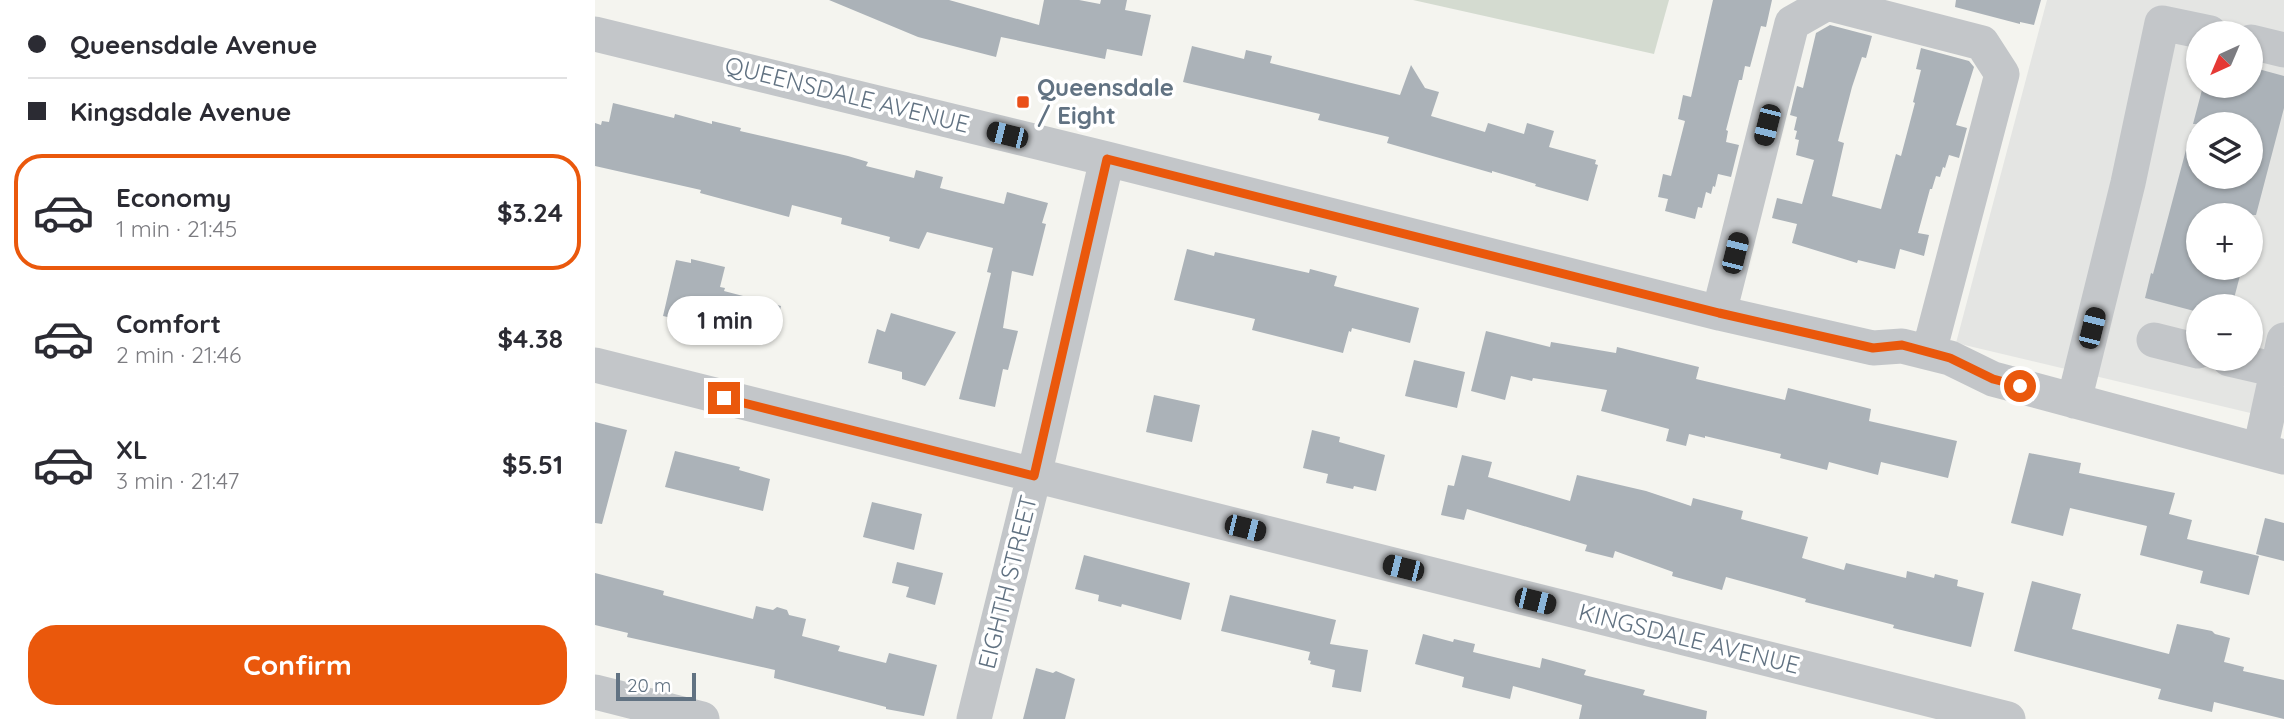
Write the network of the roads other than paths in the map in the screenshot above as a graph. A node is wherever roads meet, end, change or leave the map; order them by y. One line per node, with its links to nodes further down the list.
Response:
1 (2186, 28): 15 (street)
2 (595, 34): 5 (street, QUEENSDALE AVENUE)
3 (2263, 45): 4 (street)
4 (2284, 50)
5 (1107, 159): 6 (street, QUEENSDALE AVENUE); 17 (street, EIGHTH STREET)
6 (1719, 313): 8 (street, QUEENSDALE AVENUE); 10 (street)
7 (2154, 340): 9 (street)
8 (1873, 348): 10 (street, QUEENSDALE AVENUE); 14 (street, QUEENSDALE AVENUE)
9 (2186, 348)
10 (1929, 352): 14 (street, QUEENSDALE AVENUE)
11 (2281, 355): 12 (street); 16 (street)
12 (2263, 356)
13 (595, 365): 17 (street, KINGSDALE AVENUE)
14 (1993, 379): 15 (street, QUEENSDALE AVENUE)
15 (2074, 401): 16 (street, QUEENSDALE AVENUE)
16 (2272, 453)
17 (1034, 476): 20 (street, EIGHTH STREET); 21 (street, KINGSDALE AVENUE)
18 (595, 692): 19 (street)
19 (702, 719)
20 (974, 719)
21 (2008, 719)

